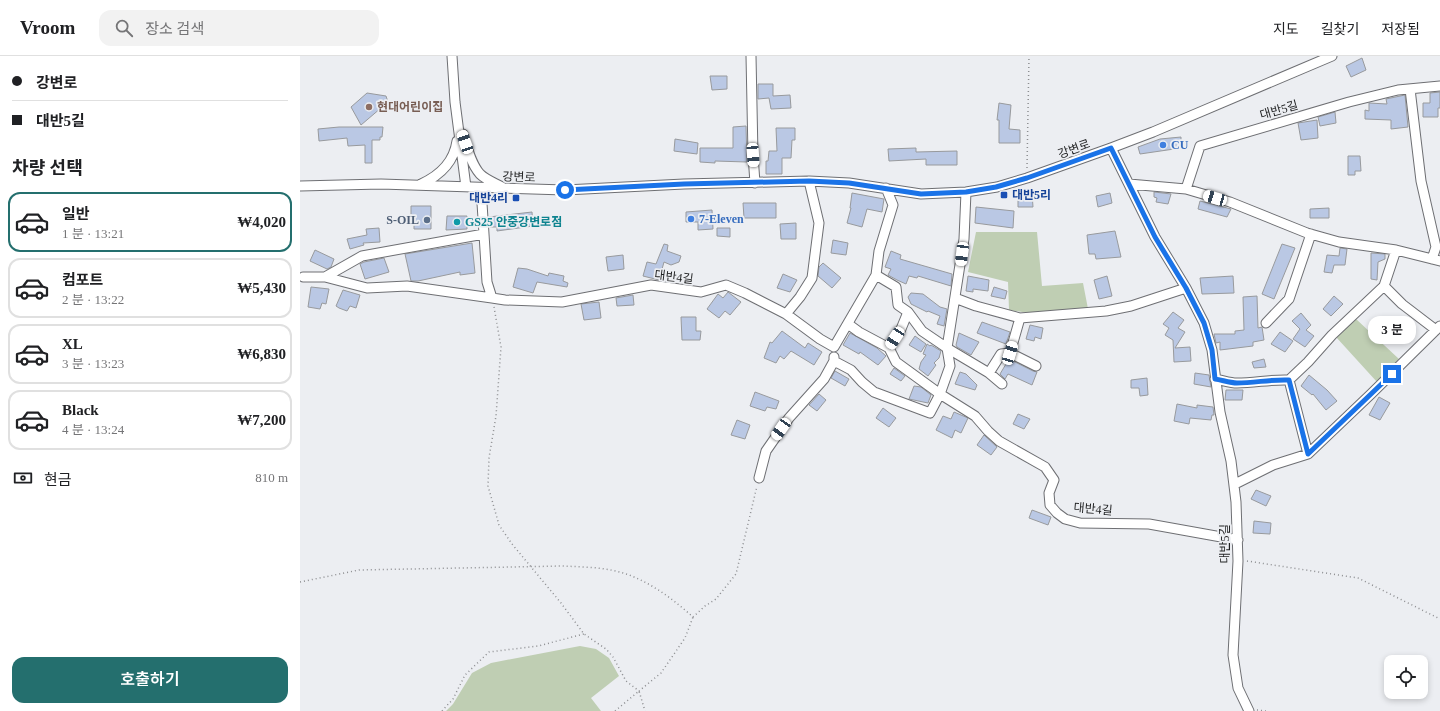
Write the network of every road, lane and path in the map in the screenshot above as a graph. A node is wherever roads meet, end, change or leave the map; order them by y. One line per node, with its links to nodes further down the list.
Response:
1 (452, 56): 7 (street)
2 (751, 56): 11 (street)
3 (1029, 56): 9 (path)
4 (1332, 56): 8 (street, 강변로)
5 (1440, 86): 6 (street, 대반5길)
6 (1410, 89): 19 (street, 대반5길); 24 (street)
7 (460, 130): 13 (street); 15 (street); 17 (street)
8 (1111, 148): 9 (street, 강변로); 12 (street, 대반5길)
9 (1027, 178): 20 (street, 강변로)
10 (809, 181): 11 (street, 강변로); 18 (street, 강변로); 33 (street)
11 (755, 183): 17 (street, 강변로)
12 (1129, 184): 19 (street); 29 (street, 대반5길)
13 (418, 185): 14 (street, 강변로); 15 (street, 강변로)
14 (300, 186)
15 (468, 187): 16 (street, 강변로)
16 (481, 188): 17 (street, 강변로); 21 (street)
17 (505, 188)
18 (886, 188): 20 (street, 강변로); 25 (street)
19 (1186, 189): 22 (street)
20 (966, 192): 31 (street)
21 (484, 234): 26 (street, 대반4길); 30 (street)
22 (1311, 234): 23 (street); 35 (street)
23 (1396, 250): 24 (street); 28 (street)
24 (1436, 260)
25 (876, 275): 32 (street); 36 (street)
26 (325, 276): 27 (street, 대반4길); 30 (street, 대반4길)
27 (301, 278)
28 (1384, 286): 37 (street); 46 (street)
29 (1186, 288): 34 (street); 45 (street, 대반5길)
30 (492, 298): 33 (street, 대반4길); 54 (path)
31 (955, 298): 34 (street); 40 (street)
32 (908, 312): 39 (street); 40 (street)
33 (786, 314): 38 (street, 대반4길)
34 (1020, 318): 41 (street)
35 (1266, 323)
36 (848, 324): 38 (street); 39 (street, 대반4길)
37 (1438, 328): 49 (street)
38 (834, 347): 42 (street)
39 (889, 348): 48 (street, 대반4길)
40 (947, 348): 44 (street); 48 (street)
41 (1010, 353): 43 (street); 44 (street)
42 (834, 361): 48 (street); 50 (street)
43 (1036, 366)
44 (988, 373): 47 (street)
45 (1215, 379): 46 (street); 51 (street, 대반5길)
46 (1289, 380): 49 (street)
47 (1002, 384)
48 (940, 394): 52 (street, 대반4길)
49 (1308, 454): 51 (street)
50 (759, 478): 56 (path)
51 (1235, 484): 52 (street, 대반5길)
52 (1238, 540): 53 (street, 대반5길)
53 (1238, 561): 57 (path); 60 (street, 대반5길)
54 (533, 567): 55 (path); 56 (path); 58 (path)
55 (300, 582)
56 (693, 617): 59 (path)
57 (1440, 619)
58 (584, 634): 59 (path); 61 (path)
59 (639, 691): 62 (path); 63 (path)
60 (1248, 710)
61 (442, 711)
62 (616, 711)
63 (645, 711)

